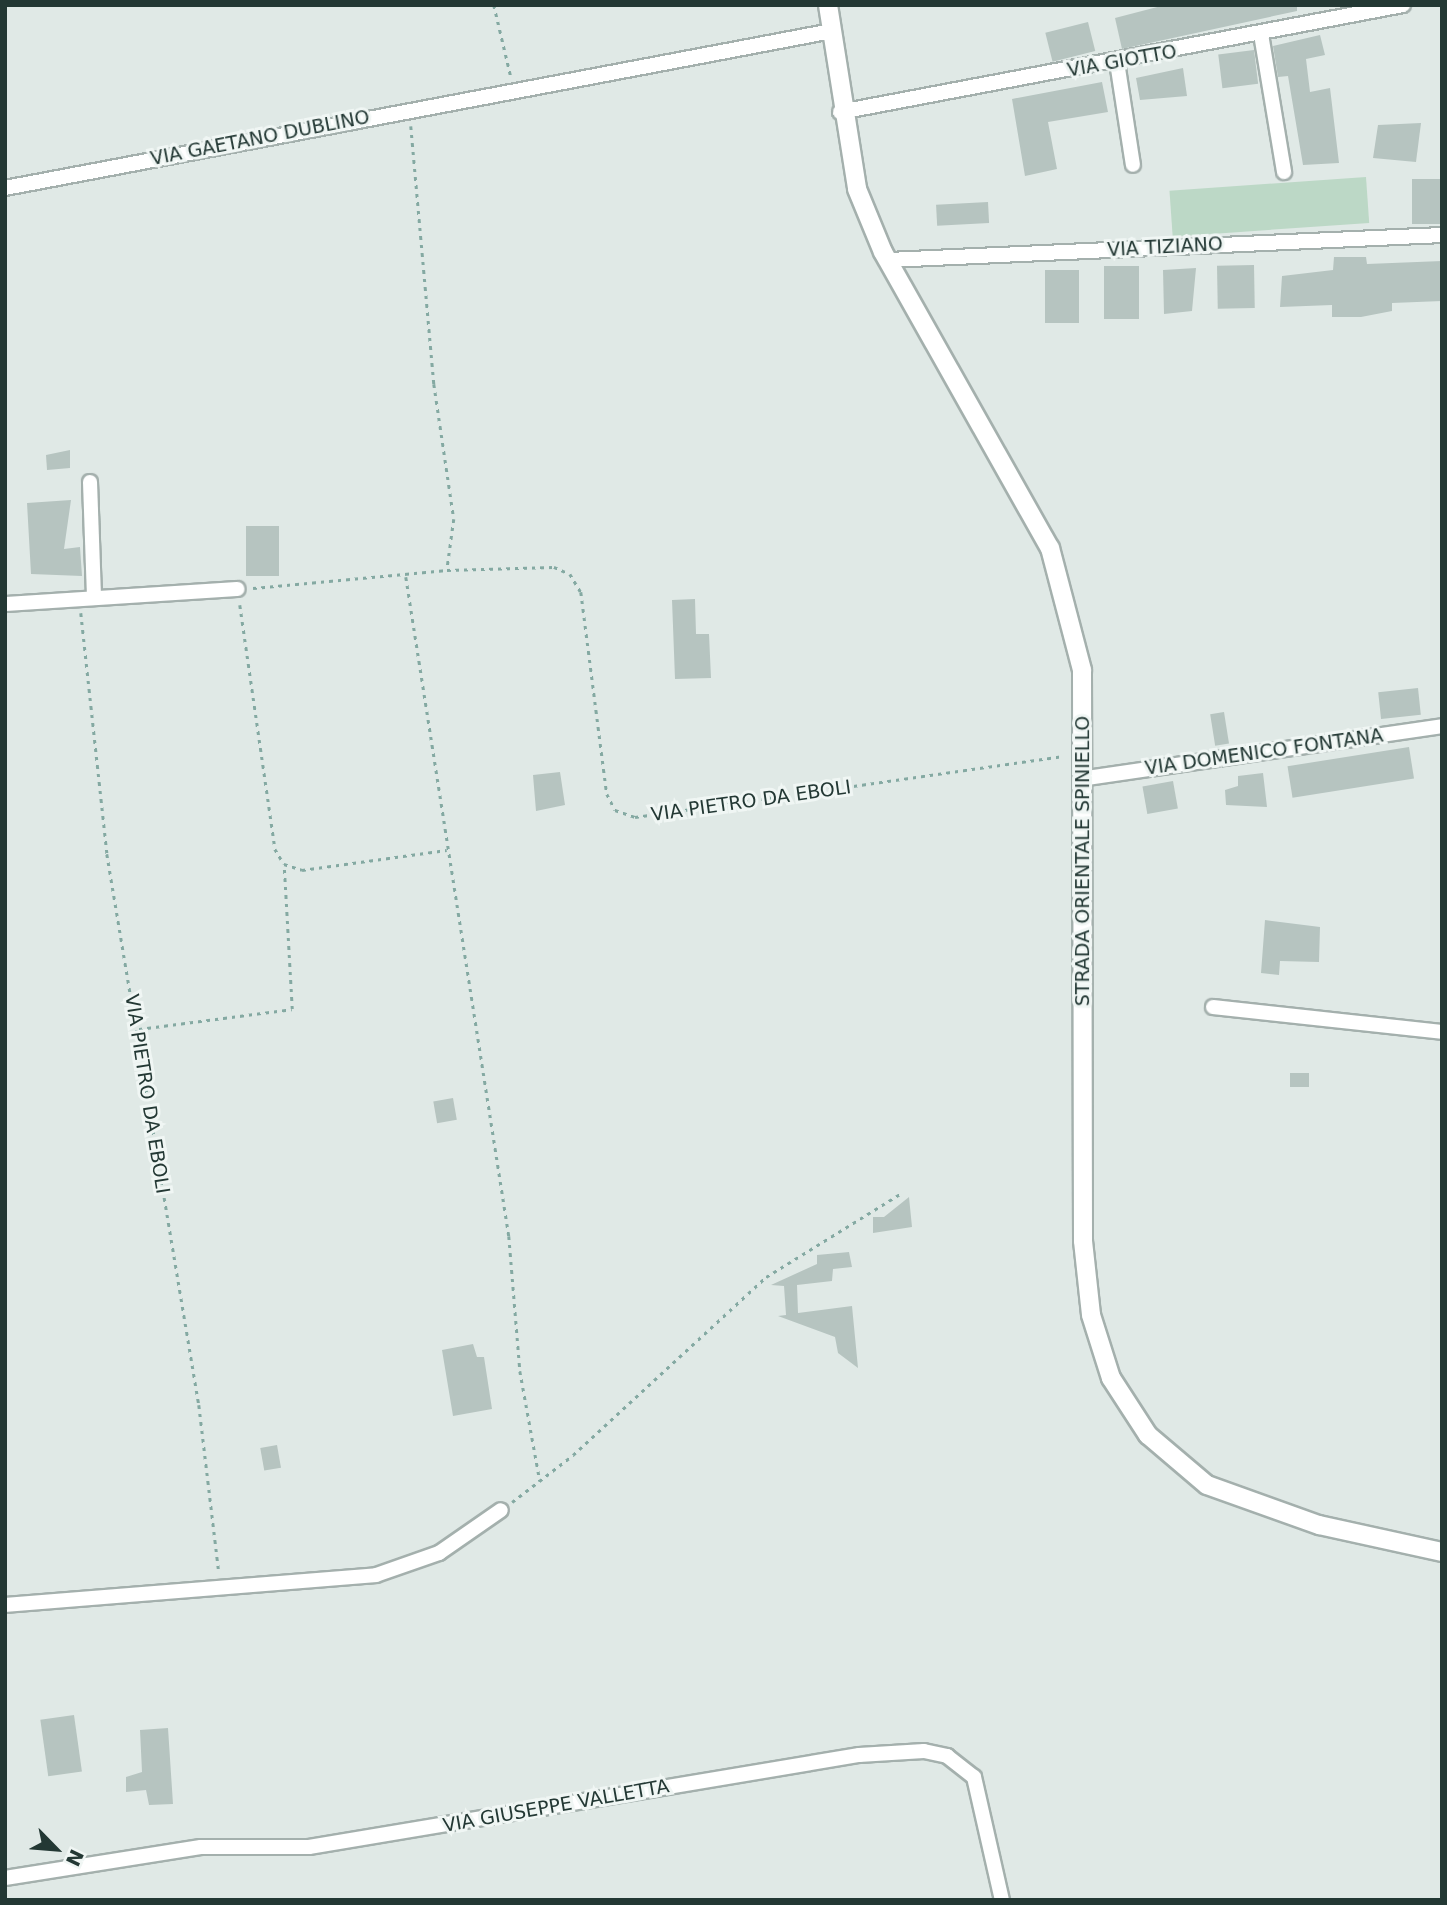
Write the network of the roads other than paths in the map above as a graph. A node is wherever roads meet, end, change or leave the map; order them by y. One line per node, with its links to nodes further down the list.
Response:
1 (828, 5): 3 (street, STRADA ORIENTALE SPINIELLO)
2 (1403, 5): 4 (street, VIA GIOTTO)
3 (832, 31): 6 (street, STRADA ORIENTALE SPINIELLO); 9 (street, VIA GAETANO DUBLINO)
4 (1261, 34): 5 (street, VIA GIOTTO); 8 (street)
5 (1117, 62): 6 (street, VIA GIOTTO); 7 (street)
6 (840, 112): 11 (street, STRADA ORIENTALE SPINIELLO)
7 (1133, 165)
8 (1284, 172)
9 (5, 188)
10 (1442, 234): 11 (street, VIA TIZIANO)
11 (888, 260): 17 (street, STRADA ORIENTALE SPINIELLO)
12 (90, 482): 14 (street)
13 (237, 589): 14 (street)
14 (87, 599): 15 (street)
15 (5, 604)
16 (1442, 726): 17 (street, VIA DOMENICO FONTANA)
17 (1087, 778): 21 (street, STRADA ORIENTALE SPINIELLO)
18 (1213, 1007): 19 (street)
19 (1442, 1032)
20 (501, 1510): 22 (street)
21 (1442, 1552)
22 (5, 1605)
23 (5, 1878): 24 (street, VIA GIUSEPPE VALLETTA)
24 (1002, 1900)

